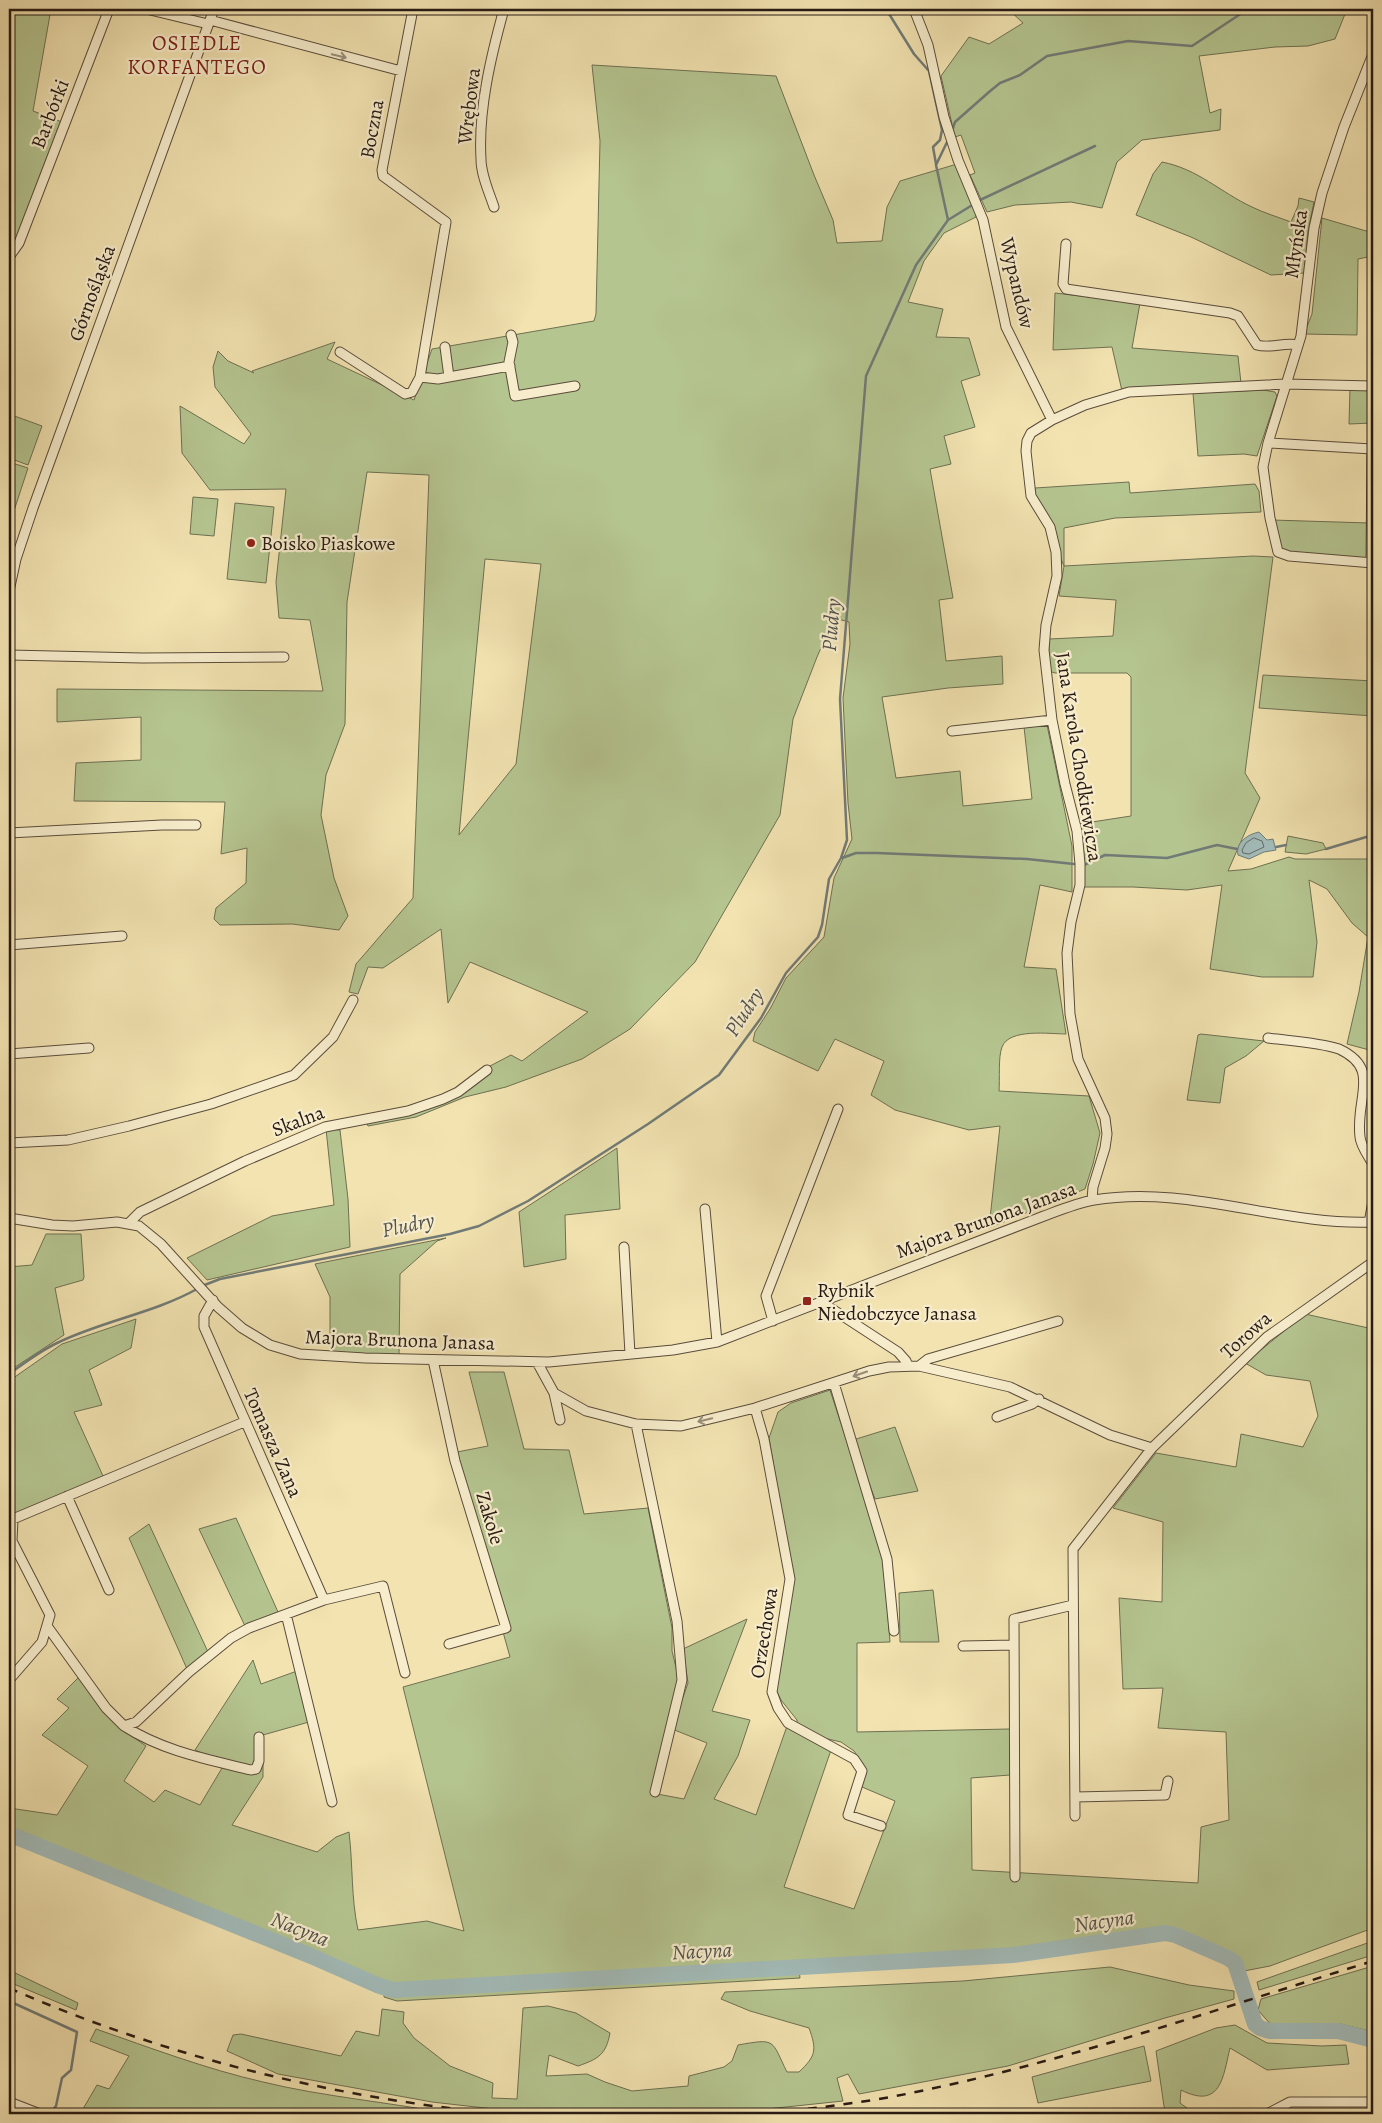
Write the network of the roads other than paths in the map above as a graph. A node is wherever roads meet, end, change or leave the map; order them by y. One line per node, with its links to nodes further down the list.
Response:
1 (109, 9): 12 (street, Barbórki)
2 (146, 9): 7 (street)
3 (214, 9): 7 (street, Górnośląska)
4 (413, 9): 9 (street)
5 (504, 9): 10 (street, Wrębowa)
6 (914, 9): 23 (street, Wypandów)
7 (209, 22): 9 (street, one-way to 9); 26 (street, Górnośląska)
8 (1373, 54): 14 (street, Młyńska)
9 (401, 71): 18 (street, Boczna)
10 (494, 207)
11 (1066, 244): 14 (street)
12 (9, 257)
13 (511, 335): 17 (street)
14 (1298, 345): 20 (street, Młyńska)
15 (445, 347): 19 (street)
16 (340, 352): 18 (street, Boczna)
17 (510, 366): 19 (street); 21 (street)
18 (420, 376): 19 (street)
19 (449, 377)
20 (1285, 384): 22 (street); 23 (street); 24 (street, Młyńska)
21 (575, 386)
22 (1373, 386)
23 (1052, 420): 29 (street, Jana Karola Chodkiewicza)
24 (1268, 443): 25 (street, Młyńska); 25 (street, Młyńska)
25 (1372, 563)
26 (9, 585)
27 (9, 655): 28 (street)
28 (284, 657)
29 (1052, 720): 30 (street); 43 (street, Jana Karola Chodkiewicza)
30 (952, 731)
31 (196, 825): 32 (street)
32 (9, 833)
33 (122, 936): 34 (street)
34 (9, 945)
35 (353, 1000): 41 (street)
36 (1268, 1038): 42 (street)
37 (89, 1048): 38 (street)
38 (9, 1054)
39 (487, 1070): 48 (street, Skalna)
40 (838, 1109): 53 (street)
41 (9, 1143)
42 (1373, 1164)
43 (1092, 1200): 47 (street, Majora Brunona Janasa); 52 (street, Majora Brunona Janasa)
44 (1373, 1201): 47 (street, Majora Brunona Janasa)
45 (705, 1209): 55 (street)
46 (9, 1218): 48 (street)
47 (1371, 1222)
48 (129, 1223): 51 (street, Majora Brunona Janasa)
49 (624, 1247): 56 (street)
50 (1373, 1262): 69 (street, Torowa)
51 (210, 1297): 57 (street, Majora Brunona Janasa); 67 (street, Tomasza Zana)
52 (824, 1300): 53 (street, Majora Brunona Janasa); 59 (street)
53 (773, 1321): 55 (street, Majora Brunona Janasa)
54 (1058, 1321): 60 (street)
55 (717, 1342): 56 (street, Majora Brunona Janasa)
56 (630, 1354): 58 (street, Majora Brunona Janasa)
57 (433, 1360): 58 (street, Majora Brunona Janasa); 77 (street, Zakole)
58 (537, 1362): 62 (street)
59 (908, 1366): 60 (street); 61 (street, one-way to 61)
60 (919, 1366): 63 (street)
61 (834, 1383): 64 (street); 76 (street)
62 (554, 1393): 66 (street); 68 (street)
63 (1039, 1399): 65 (street); 69 (street)
64 (755, 1408): 68 (street, one-way to 68); 89 (street, Orzechowa)
65 (997, 1418)
66 (560, 1420)
67 (244, 1422): 70 (street); 72 (street, Tomasza Zana)
68 (636, 1424): 85 (street)
69 (1152, 1448): 73 (street)
70 (67, 1496): 71 (street); 75 (street)
71 (109, 1590)
72 (324, 1600): 74 (street); 80 (street)
73 (1073, 1605): 78 (street); 86 (street)
74 (286, 1614): 82 (street); 87 (street)
75 (47, 1626): 81 (street); 82 (street)
76 (894, 1631)
77 (449, 1644)
78 (1014, 1645): 79 (street); 90 (street)
79 (962, 1646)
80 (405, 1673)
81 (9, 1680)
82 (124, 1726): 83 (street)
83 (260, 1737)
84 (1168, 1780): 86 (street)
85 (655, 1792)
86 (1075, 1797): 88 (street)
87 (332, 1802)
88 (1075, 1816)
89 (881, 1826)
90 (1015, 1877)
91 (9, 2102): 93 (street)
92 (1373, 2102): 94 (street)
93 (40, 2114)
94 (1267, 2114)

